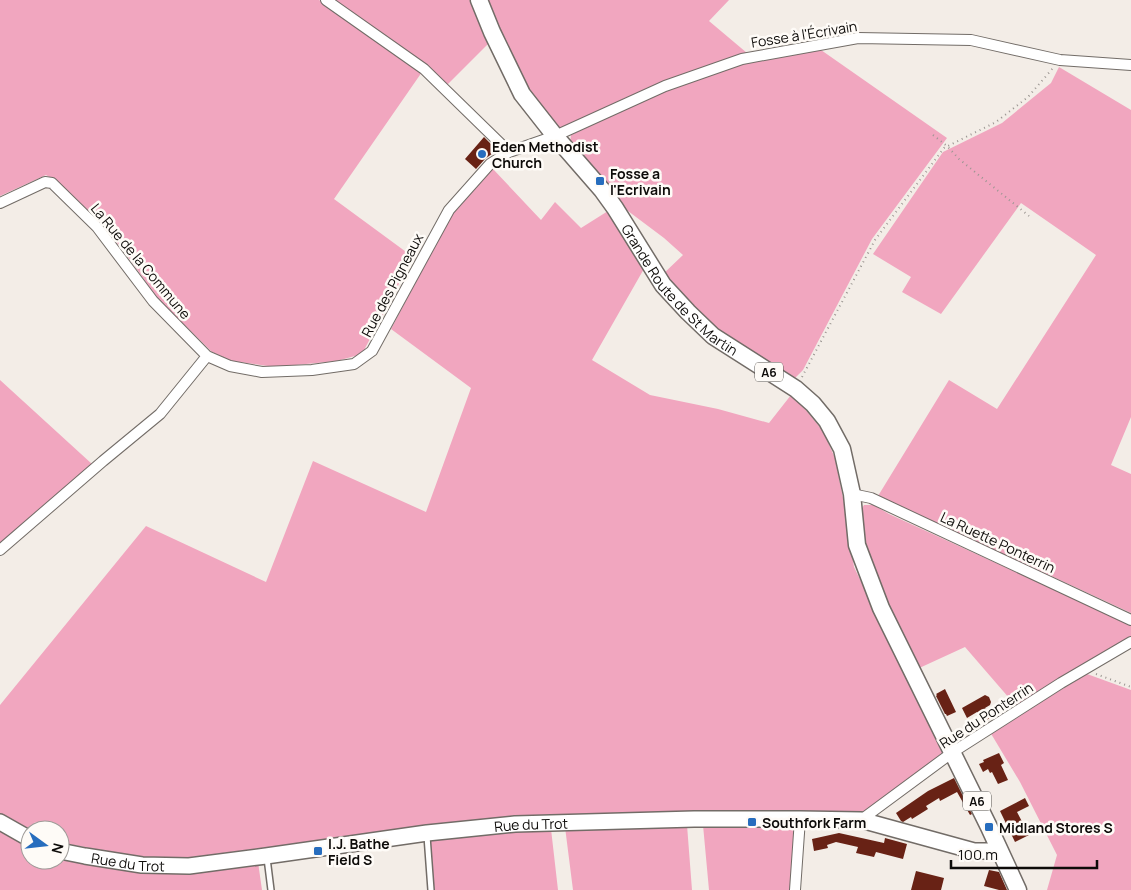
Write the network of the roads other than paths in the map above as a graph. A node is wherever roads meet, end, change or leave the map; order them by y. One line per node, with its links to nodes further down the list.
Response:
1 (326, 0): 5 (street)
2 (479, 0): 4 (main road, Grande Route de St Martin / A6)
3 (1131, 65): 4 (street, Fosse à l'Écrivain)
4 (555, 136): 5 (street, Rue des Pigneaux); 8 (main road, Grande Route de St Martin / A6)
5 (509, 152): 7 (street, Rue des Pigneaux)
6 (0, 203): 7 (street, La Rue de la Commune)
7 (207, 356): 9 (street)
8 (852, 494): 10 (street, La Ruette Ponterrin); 12 (main road, Grande Route de St Martin / A6)
9 (0, 550)
10 (1131, 620)
11 (1131, 642): 12 (street, Rue du Ponterrin)
12 (953, 752): 14 (street, Rue du Ponterrin); 18 (main road, A6)
13 (800, 819): 14 (main road, Rue du Trot); 17 (main road, Rue du Trot); 23 (street)
14 (861, 820): 18 (main road, Rue du Trot)
15 (0, 822): 16 (main road)
16 (20, 833)
17 (427, 833): 20 (main road, Rue du Trot); 22 (lane)
18 (1000, 851): 24 (main road, A6)
19 (70, 853): 20 (main road, Rue du Trot)
20 (266, 856): 21 (lane)
21 (271, 890)
22 (431, 890)
23 (795, 890)
24 (1018, 890)

